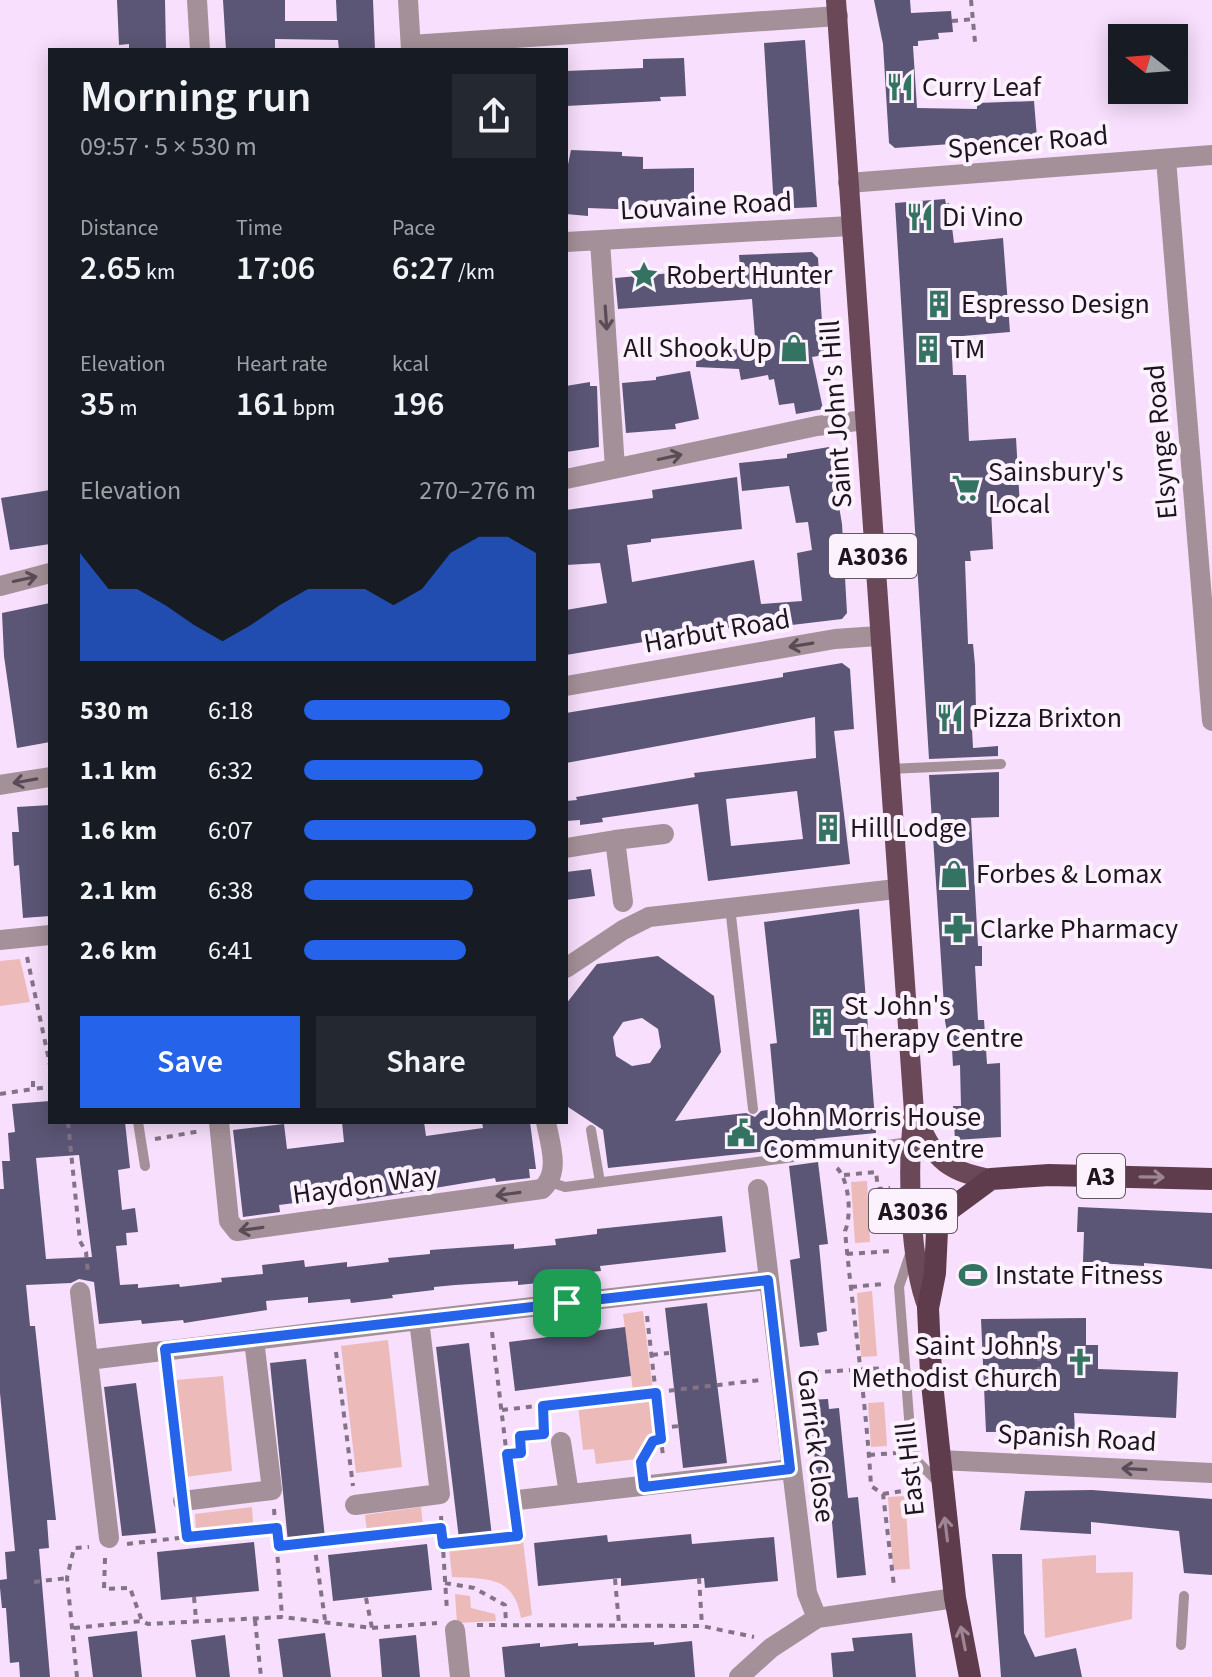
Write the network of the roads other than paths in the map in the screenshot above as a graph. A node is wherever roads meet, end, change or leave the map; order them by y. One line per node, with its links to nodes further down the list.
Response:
1 (197, 0): 5 (street)
2 (408, 0): 4 (street)
3 (837, 8): 4 (street); 8 (main road, Saint John's Hill / A3036)
4 (411, 47)
5 (200, 48)
6 (1212, 155): 7 (street, Spencer Road)
7 (1166, 159): 8 (street, Spencer Road); 19 (street, Elsynge Road)
8 (848, 183): 9 (main road, Saint John's Hill / A3036)
9 (850, 226): 10 (street, Louvaine Road); 12 (main road, Saint John's Hill / A3036)
10 (600, 241): 11 (street, Louvaine Road); 13 (street, one-way to 13)
11 (568, 242)
12 (865, 420): 13 (street, one-way to 12); 17 (main road, Saint John's Hill / A3036)
13 (615, 468): 14 (street)
14 (568, 479)
15 (48, 574): 16 (street, one-way to 15)
16 (0, 586)
17 (878, 636): 18 (street, Harbut Road, one-way to 18); 21 (main road, Saint John's Hill / A3036)
18 (568, 686)
19 (1212, 721)
20 (1001, 764): 21 (lane)
21 (887, 769): 27 (main road, Saint John's Hill / A3036)
22 (48, 777): 23 (street, one-way to 23)
23 (0, 785)
24 (664, 834): 25 (street)
25 (615, 840): 26 (street); 28 (street)
26 (568, 848)
27 (896, 889): 29 (street); 34 (main road, Saint John's Hill / A3036)
28 (623, 902)
29 (730, 907): 32 (street); 33 (lane)
30 (48, 935): 31 (street)
31 (0, 940)
32 (568, 967)
33 (753, 1109)
34 (914, 1112): 39 (main road, A3036); 41 (main road, A3036)
35 (138, 1124): 40 (lane)
36 (546, 1124): 43 (street)
37 (211, 1126): 43 (street, Haydon Way, one-way to 37)
38 (591, 1130): 44 (lane)
39 (910, 1142): 44 (lane); 46 (main road, A3036)
40 (145, 1166)
41 (991, 1179): 42 (highway, A3, one-way to 42); 48 (highway, East Hill)
42 (1212, 1179)
43 (550, 1182): 44 (lane)
44 (600, 1182)
45 (758, 1189): 47 (street, Garrick Close)
46 (914, 1238): 48 (main road, A3036); 50 (lane)
47 (768, 1280): 51 (street); 56 (street, Garrick Close)
48 (927, 1280): 50 (lane); 55 (highway, East Hill)
49 (80, 1292): 53 (street)
50 (901, 1307): 58 (lane)
51 (419, 1320): 52 (street); 62 (street)
52 (254, 1340): 53 (street); 61 (street)
53 (88, 1360): 63 (street)
54 (561, 1442): 59 (street)
55 (940, 1460): 57 (street, Spanish Road, one-way to 55); 58 (highway, East Hill)
56 (790, 1469): 59 (street); 66 (street, Garrick Close)
57 (1212, 1473)
58 (942, 1487): 65 (highway, East Hill, one-way to 58)
59 (569, 1494): 60 (street)
60 (514, 1498)
61 (183, 1501)
62 (355, 1505)
63 (109, 1546)
64 (1184, 1596): 68 (lane)
65 (955, 1598): 66 (street); 71 (highway, East Hill, one-way to 65)
66 (817, 1618): 70 (street)
67 (454, 1628): 69 (street)
68 (1181, 1645)
69 (460, 1677)
70 (739, 1677)
71 (970, 1677)

